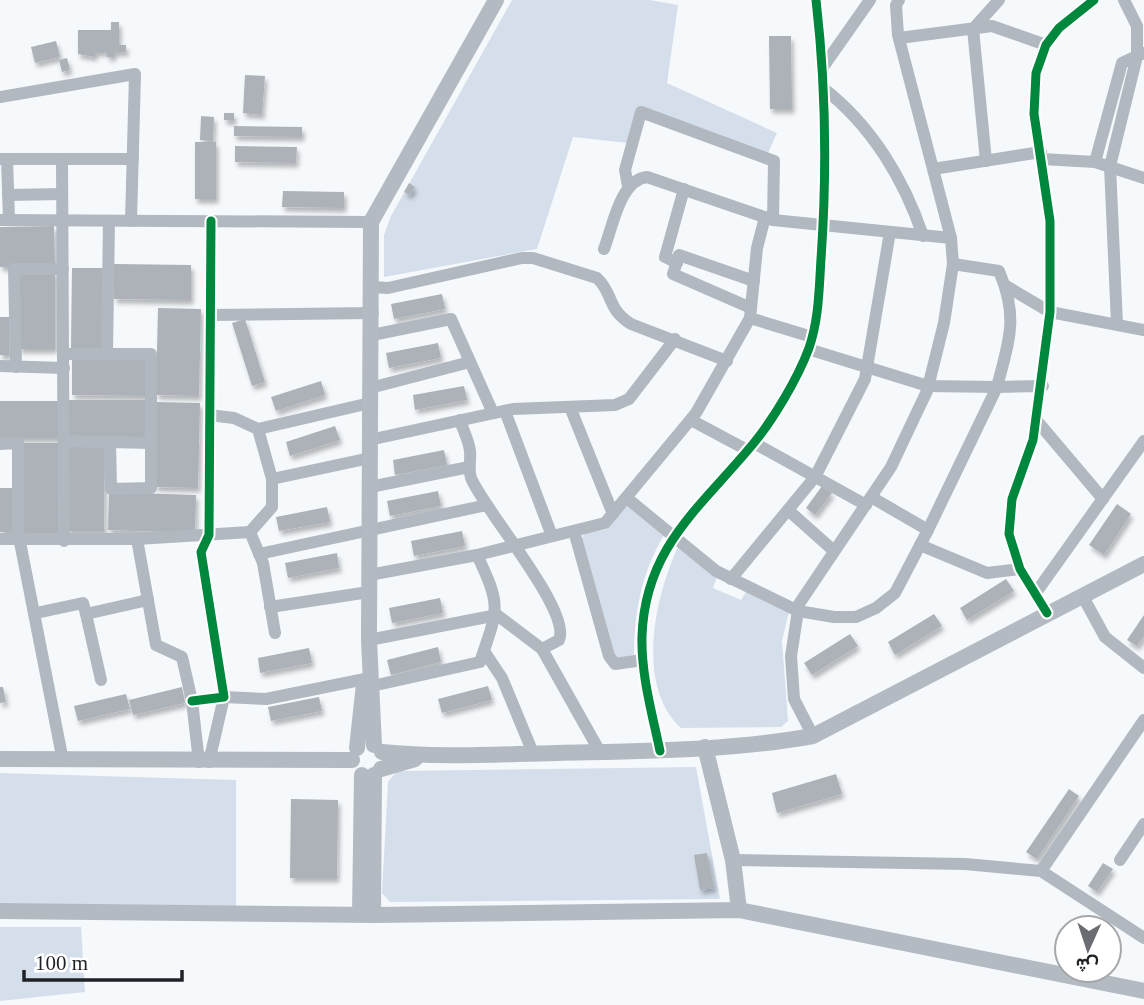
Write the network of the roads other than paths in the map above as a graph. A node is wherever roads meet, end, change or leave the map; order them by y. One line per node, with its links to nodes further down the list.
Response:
1 (496, 0): 34 (main road)
2 (816, 0): 12 (street)
3 (870, 0): 12 (street)
4 (999, 0): 8 (street)
5 (1094, 0): 10 (street)
6 (1124, 0): 11 (street)
7 (893, 2): 9 (street)
8 (973, 29): 9 (street); 10 (street); 19 (street)
9 (899, 38): 22 (street)
10 (1046, 45): 15 (street)
11 (1141, 55): 20 (street); 21 (street)
12 (823, 66): 13 (street)
13 (823, 88): 35 (street); 37 (street)
14 (0, 97): 18 (street)
15 (1041, 155): 19 (street); 20 (street); 46 (street)
16 (4, 159): 17 (street); 27 (street)
17 (62, 159): 18 (street); 26 (street)
18 (133, 159): 32 (street)
19 (986, 161): 22 (street)
20 (1095, 162): 21 (street)
21 (1110, 166): 23 (street); 52 (street)
22 (933, 169): 38 (street)
23 (1144, 178)
24 (628, 186): 25 (street); 28 (street); 39 (street)
25 (684, 189): 28 (street); 40 (street)
26 (62, 194): 27 (street); 30 (street)
27 (8, 195): 29 (street)
28 (769, 218): 35 (street); 43 (street)
29 (4, 220): 30 (street)
30 (62, 221): 31 (street); 42 (street)
31 (109, 221): 32 (street); 57 (street)
32 (131, 221): 33 (street)
33 (211, 221): 34 (street); 51 (street)
34 (371, 222): 45 (main road)
35 (823, 225): 36 (street); 56 (street)
36 (890, 232): 37 (street); 63 (street)
37 (923, 236): 38 (street)
38 (951, 239): 41 (street)
39 (604, 249)
40 (677, 263): 43 (street); 48 (street)
41 (953, 264): 44 (street); 64 (street)
42 (63, 269): 50 (street); 58 (street)
43 (754, 281): 48 (street)
44 (1006, 286): 46 (street); 66 (street)
45 (372, 287): 47 (main road); 55 (street)
46 (1050, 312): 52 (street); 65 (street)
47 (373, 313): 51 (street); 54 (main road)
48 (751, 313): 56 (street); 59 (street)
49 (0, 314): 50 (street)
50 (15, 315): 62 (street)
51 (210, 315): 70 (street)
52 (1117, 324): 53 (street)
53 (1144, 330)
54 (372, 335): 60 (street); 67 (main road)
55 (675, 339): 59 (street); 68 (street)
56 (810, 343): 63 (street); 81 (street)
57 (107, 354): 58 (street); 79 (street)
58 (64, 361): 62 (street); 76 (street)
59 (727, 361): 72 (street)
60 (470, 362): 67 (street); 69 (street)
61 (0, 366): 62 (street)
62 (16, 367)
63 (868, 369): 64 (street); 84 (street)
64 (928, 386): 66 (street); 89 (street)
65 (1043, 386): 66 (street); 73 (street)
66 (997, 387): 93 (street)
67 (370, 395): 74 (street); 75 (main road)
68 (570, 407): 69 (street); 92 (street)
69 (499, 412): 71 (street); 99 (street)
70 (209, 415): 74 (street); 98 (street)
71 (460, 420): 75 (street); 83 (street)
72 (691, 420): 81 (street); 87 (street)
73 (1037, 421): 88 (street); 110 (street)
74 (258, 429): 85 (street)
75 (369, 440): 82 (main road)
76 (64, 441): 78 (street); 103 (street)
77 (1144, 441): 88 (street)
78 (110, 442): 79 (street); 79 (street)
79 (151, 443)
80 (0, 444): 102 (street)
81 (750, 447): 84 (street); 97 (street)
82 (370, 458): 85 (street); 86 (main road)
83 (469, 467): 86 (street); 90 (street)
84 (815, 477): 89 (street); 91 (street)
85 (272, 479): 95 (street)
86 (370, 487): 96 (main road)
87 (628, 499): 92 (street); 97 (street)
88 (1103, 499): 114 (street)
89 (868, 501): 93 (street); 106 (street)
90 (487, 505): 96 (street); 104 (street)
91 (788, 510): 106 (street); 112 (street)
92 (613, 514): 94 (street)
93 (928, 530): 105 (street)
94 (574, 531): 99 (street); 127 (street)
95 (250, 532): 98 (street); 107 (street)
96 (370, 532): 107 (street); 111 (main road)
97 (674, 534): 112 (street); 127 (street)
98 (209, 535): 101 (street); 131 (street)
99 (552, 536): 104 (street)
100 (0, 539): 102 (street)
101 (137, 539): 103 (street); 116 (street)
102 (22, 540): 103 (street); 119 (street)
103 (65, 541)
104 (517, 545): 108 (street); 125 (street)
105 (920, 545): 110 (street); 118 (street)
106 (834, 551): 118 (street)
107 (259, 554): 117 (street)
108 (477, 555): 111 (street); 122 (street)
109 (1144, 564): 115 (main road)
110 (1020, 569): 114 (street)
111 (369, 575): 113 (main road)
112 (731, 579): 118 (street)
113 (369, 592): 117 (street); 124 (main road)
114 (1035, 594): 120 (street)
115 (1082, 596): 120 (main road); 128 (street)
116 (148, 600): 121 (street); 132 (street)
117 (270, 607): 123 (street)
118 (798, 611): 134 (street)
119 (36, 613): 121 (street); 143 (street)
120 (1047, 613): 134 (main road)
121 (86, 614): 129 (street)
122 (497, 615): 124 (street); 125 (street); 126 (street)
123 (275, 633)
124 (369, 640): 130 (main road)
125 (542, 649): 138 (street)
126 (484, 651): 130 (street); 139 (street)
127 (643, 660): 137 (street)
128 (1144, 668)
129 (101, 680)
130 (368, 682): 131 (street); 136 (main road); 140 (main road)
131 (224, 697): 132 (street); 144 (street)
132 (192, 701): 144 (street)
133 (1144, 720): 149 (street)
134 (813, 736): 135 (main road)
135 (705, 747): 137 (main road); 147 (main road)
136 (378, 749): 140 (main road); 141 (main road); 145 (main road)
137 (660, 751): 138 (main road)
138 (600, 752): 139 (main road)
139 (533, 753): 141 (main road)
140 (354, 754): 144 (main road); 145 (main road)
141 (425, 757): 145 (main road)
142 (0, 759): 143 (main road)
143 (63, 761): 144 (main road)
144 (204, 762)
145 (372, 773): 152 (main road)
146 (1144, 824): 148 (street)
147 (733, 860): 149 (street); 150 (main road)
148 (1120, 860)
149 (1041, 872): 153 (street)
150 (739, 910): 152 (main road); 154 (main road)
151 (0, 911): 152 (main road)
152 (367, 915)
153 (1144, 938)
154 (1144, 991)

